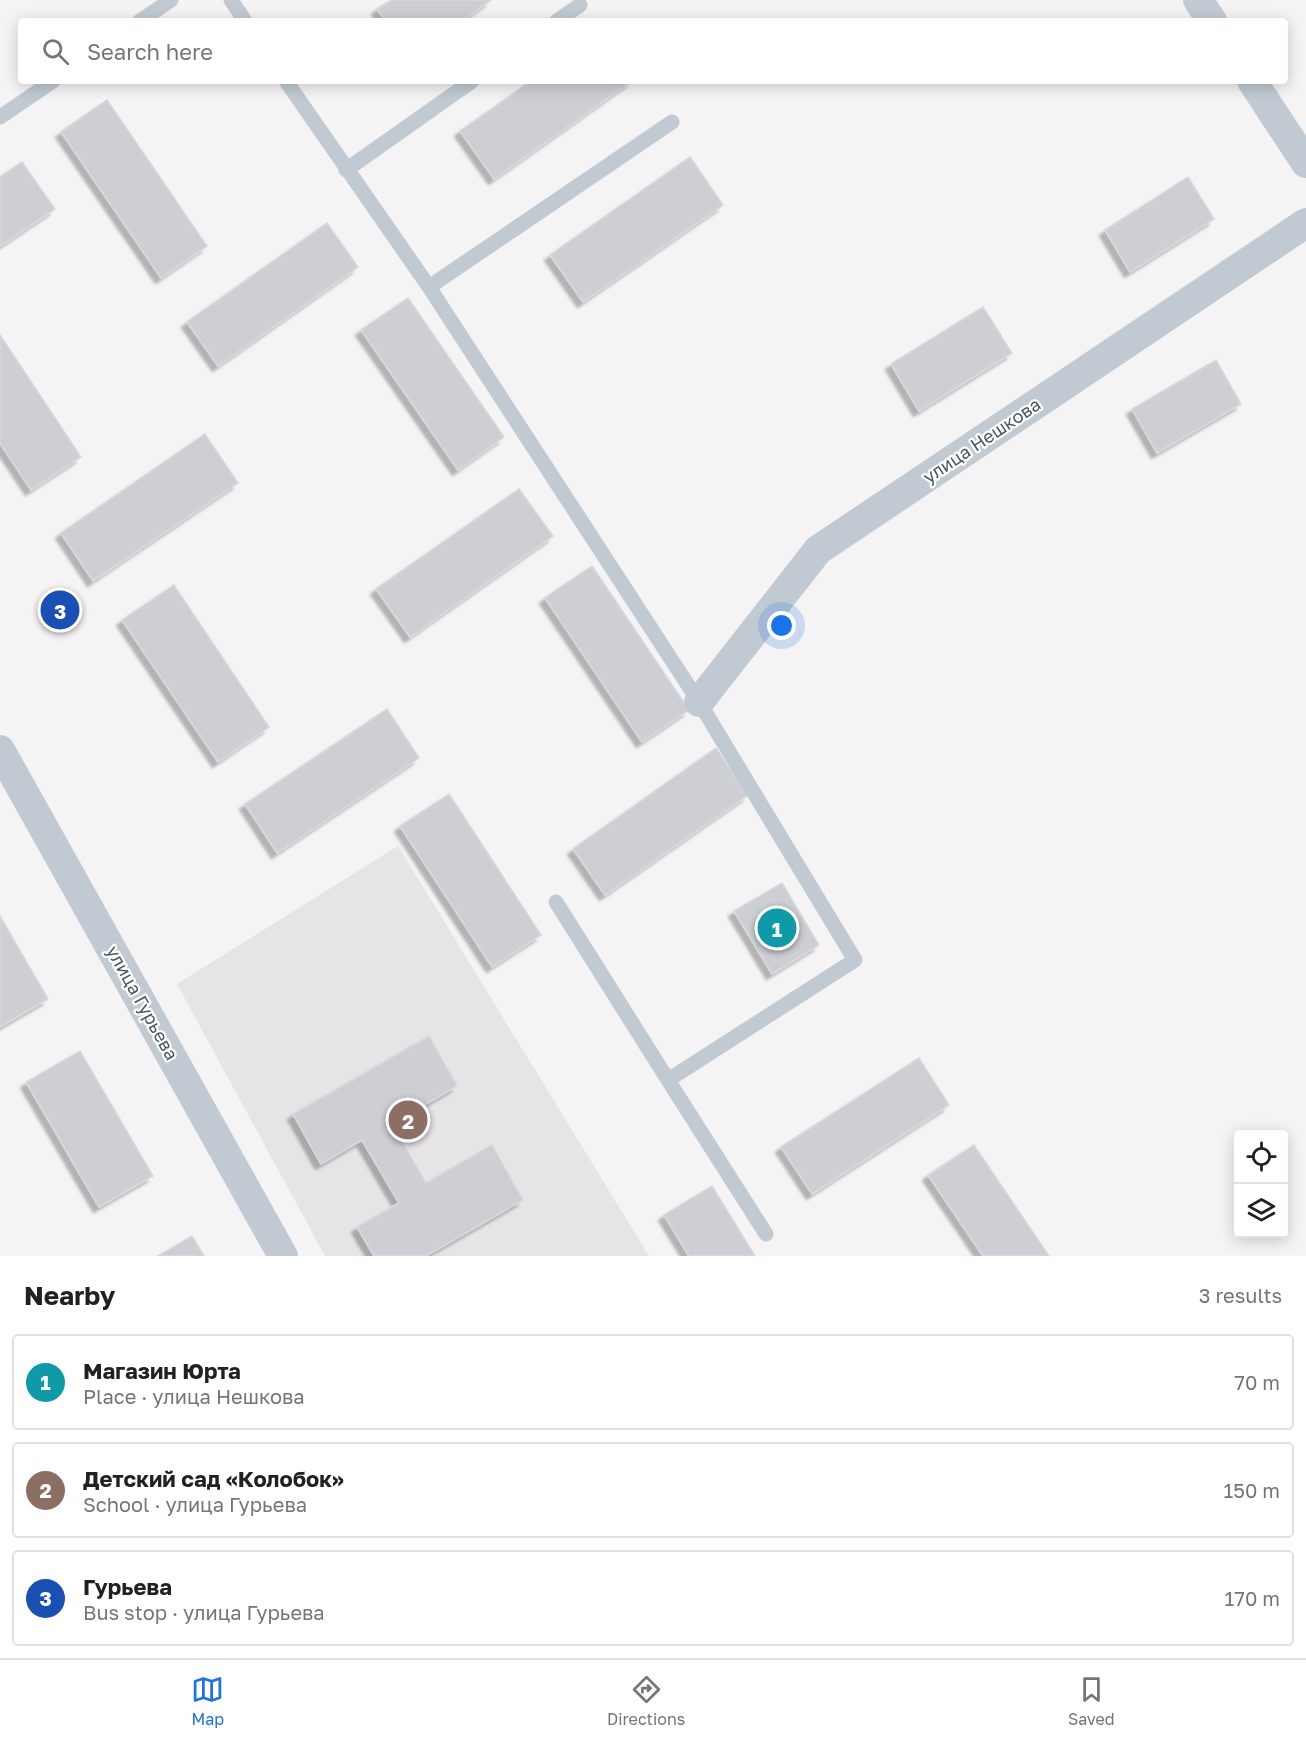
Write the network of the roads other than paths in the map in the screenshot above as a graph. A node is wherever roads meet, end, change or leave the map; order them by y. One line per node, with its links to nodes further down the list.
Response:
1 (171, 0): 5 (lane)
2 (231, 0): 6 (lane)
3 (1198, 0): 8 (street)
4 (580, 5): 7 (lane)
5 (144, 18)
6 (244, 18)
7 (561, 18)
8 (1210, 18)
9 (48, 84): 13 (lane)
10 (288, 84): 16 (lane)
11 (468, 84): 16 (lane)
12 (1254, 84): 15 (street)
13 (0, 117)
14 (672, 122): 18 (lane)
15 (1306, 163)
16 (346, 170): 18 (lane)
17 (1306, 223): 19 (street, улица Нешкова)
18 (429, 287): 19 (lane)
19 (699, 702): 22 (lane)
20 (0, 750): 24 (street, улица Гурьева)
21 (556, 902): 22 (lane)
22 (668, 1080): 23 (lane)
23 (766, 1234)
24 (283, 1256)

